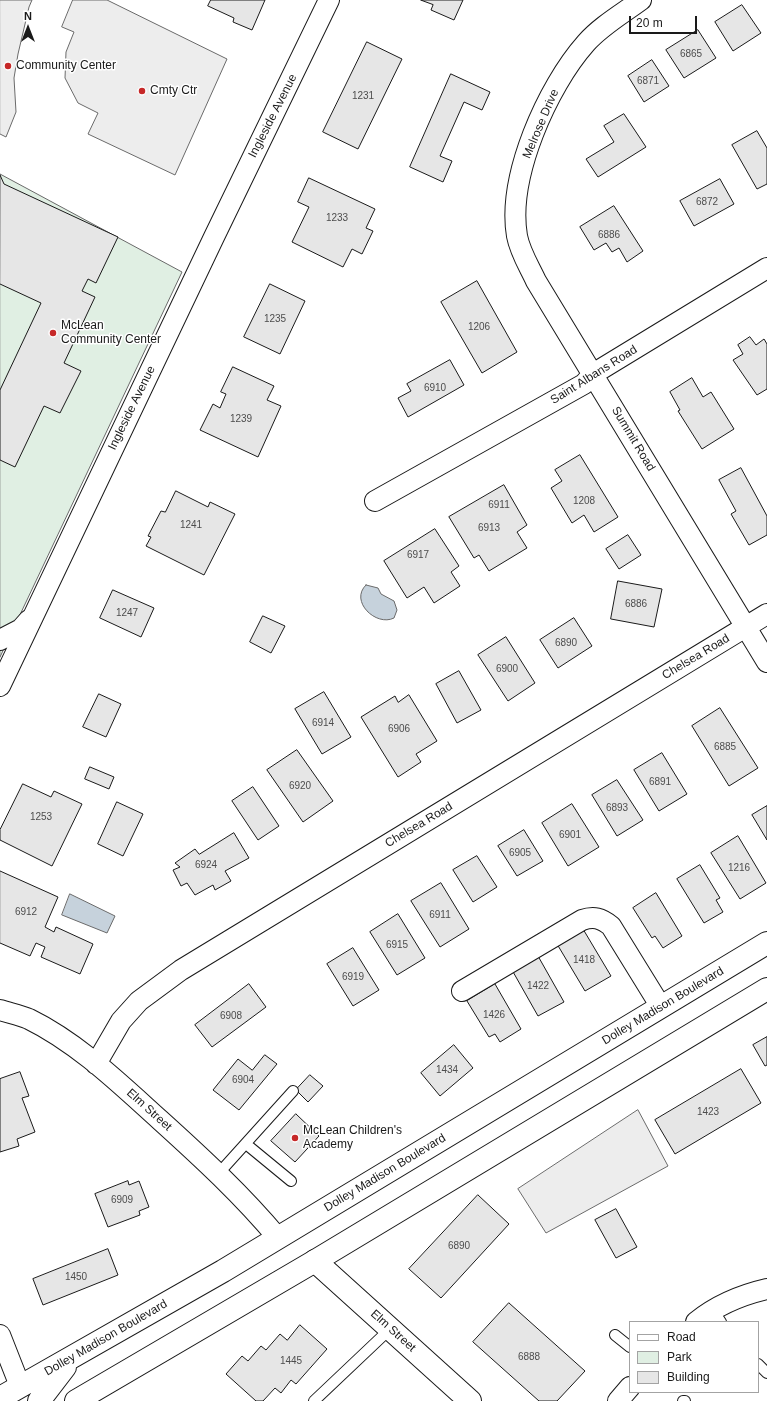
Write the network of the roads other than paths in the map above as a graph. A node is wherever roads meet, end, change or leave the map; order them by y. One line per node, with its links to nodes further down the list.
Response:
1 (329, 0): 8 (street, Ingleside Avenue)
2 (641, 0): 3 (street, Melrose Drive)
3 (515, 210): 5 (street, Summit Road)
4 (767, 268): 5 (street, Saint Albans Road)
5 (593, 374): 6 (street, Saint Albans Road); 9 (street, Summit Road)
6 (376, 501)
7 (767, 614): 9 (street, Chelsea Road)
8 (33, 615): 10 (street); 12 (street, Ingleside Avenue)
9 (746, 626): 11 (street, Summit Road); 18 (street, Chelsea Road)
10 (0, 640)
11 (767, 662)
12 (0, 686)
13 (767, 943): 16 (main road, Dolley Madison Boulevard)
14 (767, 989): 24 (main road)
15 (462, 991): 16 (street)
16 (661, 1007): 23 (main road, Dolley Madison Boulevard)
17 (0, 1010): 18 (street, Elm Street)
18 (96, 1064): 21 (street, Elm Street)
19 (293, 1091): 20 (lane)
20 (246, 1144): 21 (lane); 22 (lane)
21 (219, 1173): 23 (street, Elm Street)
22 (292, 1181)
23 (278, 1238): 32 (main road, Dolley Madison Boulevard)
24 (315, 1261): 28 (main road, Elm Street); 40 (main road)
25 (767, 1290): 26 (street)
26 (717, 1316): 27 (street)
27 (700, 1321)
28 (390, 1329): 38 (main road, Elm Street); 41 (lane)
29 (0, 1335): 36 (street)
30 (615, 1335): 31 (lane)
31 (629, 1346)
32 (72, 1358): 36 (main road, Dolley Madison Boulevard); 39 (main road)
33 (759, 1365): 34 (lane)
34 (767, 1372)
35 (629, 1388): 42 (street)
36 (19, 1394): 37 (main road, Dolley Madison Boulevard)
37 (0, 1398)
38 (464, 1399)
39 (39, 1401)
40 (76, 1401)
41 (314, 1401)
42 (618, 1401)

